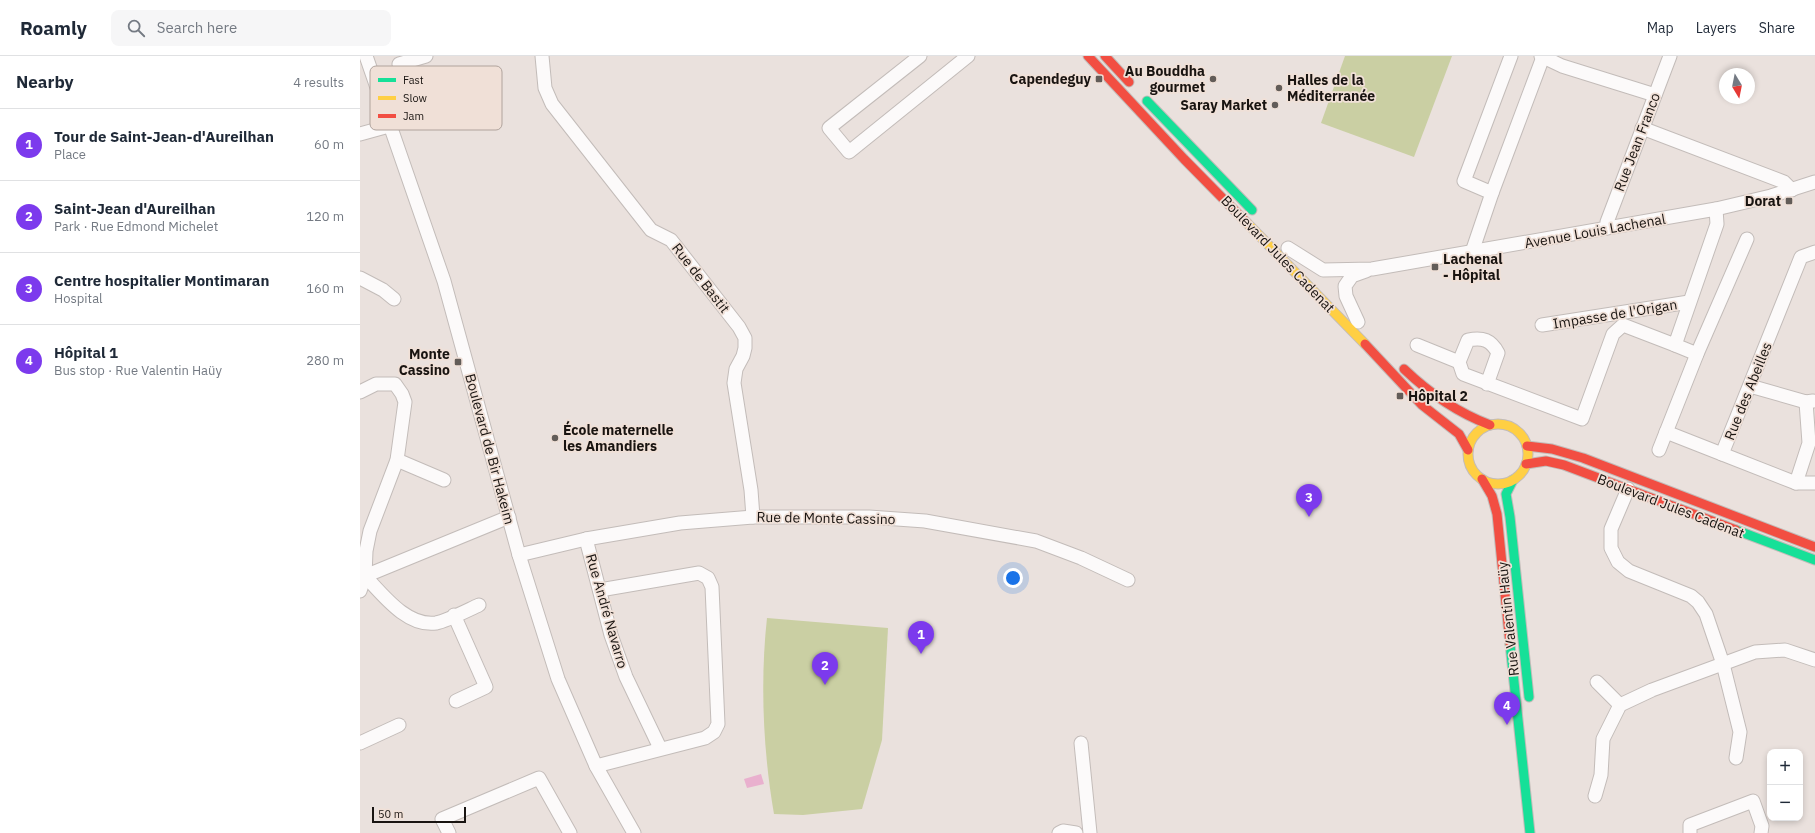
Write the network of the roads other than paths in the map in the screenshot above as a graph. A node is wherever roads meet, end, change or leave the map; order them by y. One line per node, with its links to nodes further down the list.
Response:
1 (366, 56): 12 (street, Boulevard de Bir Hakeim)
2 (426, 56): 11 (street)
3 (542, 56): 63 (street, Rue de Bastit)
4 (920, 56): 5 (street)
5 (968, 56)
6 (1088, 56): 51 (street, Boulevard Jules Cadenat)
7 (1106, 56): 22 (street, Boulevard Jules Cadenat)
8 (1511, 56): 20 (street)
9 (1670, 56): 13 (street, Rue Jean Franco)
10 (1542, 57): 13 (street); 20 (street)
11 (399, 64)
12 (370, 68)
13 (1655, 95): 14 (street, Rue Jean Franco)
14 (1642, 128): 19 (street); 23 (street, Rue Jean Franco)
15 (374, 130): 17 (street)
16 (390, 130): 62 (street, Boulevard de Bir Hakeim)
17 (360, 134)
18 (1815, 182): 19 (street, Avenue Louis Lachenal)
19 (1792, 190): 21 (street, Avenue Louis Lachenal)
20 (1492, 193): 26 (street)
21 (1716, 210): 23 (street, Avenue Louis Lachenal); 33 (street)
22 (1256, 214)
23 (1607, 228): 26 (street, Avenue Louis Lachenal)
24 (1747, 239): 40 (street)
25 (1286, 245): 28 (street, Avenue Louis Lachenal); 30 (street, Boulevard Jules Cadenat)
26 (1472, 252): 28 (street, Avenue Louis Lachenal)
27 (1815, 252): 44 (street, Rue des Abeilles)
28 (1372, 268): 35 (street, Avenue Louis Lachenal)
29 (360, 278): 31 (street)
30 (1318, 279)
31 (394, 299)
32 (1338, 300): 35 (street, Boulevard Jules Cadenat)
33 (1689, 302): 34 (street, Impasse de l'Origan); 39 (street)
34 (1628, 311): 36 (street); 37 (street, Impasse de l'Origan)
35 (1361, 324)
36 (1623, 325): 39 (street); 43 (street)
37 (1542, 326)
38 (1417, 345): 42 (street)
39 (1675, 345): 40 (street)
40 (1697, 354): 48 (street)
41 (1397, 361): 47 (street)
42 (1459, 362): 43 (street); 43 (street)
43 (1487, 384)
44 (1750, 386): 46 (street); 53 (street, Rue des Abeilles)
45 (360, 392): 54 (street)
46 (1811, 401): 49 (street)
47 (1490, 425): 50 (street); 51 (street)
48 (1666, 432): 52 (street); 53 (street, Rue des Abeilles)
49 (1812, 445): 59 (street)
50 (1527, 446): 55 (street); 65 (street, Boulevard Jules Cadenat)
51 (1468, 450): 56 (street)
52 (1659, 450)
53 (1722, 454): 59 (street, Rue des Abeilles)
54 (397, 460): 57 (street); 68 (street)
55 (1526, 464): 58 (street); 61 (street, Boulevard Jules Cadenat)
56 (1482, 479): 58 (street); 93 (street, Rue Valentin Haüy)
57 (444, 480)
58 (1513, 480): 79 (street, Rue Valentin Haüy)
59 (1796, 483): 60 (street, Rue des Abeilles)
60 (1815, 483)
61 (1628, 489): 67 (street, Boulevard Jules Cadenat); 75 (street)
62 (509, 516): 66 (street, Boulevard de Bir Hakeim); 68 (street)
63 (753, 517): 64 (street, Rue de Monte Cassino); 69 (street, Rue de Monte Cassino)
64 (586, 539): 66 (street, Rue de Monte Cassino); 70 (street, Rue André Navarro)
65 (1815, 547)
66 (519, 555): 85 (street, Boulevard de Bir Hakeim)
67 (1815, 560)
68 (363, 574): 71 (street); 73 (street)
69 (1128, 580)
70 (600, 590): 83 (street, Rue André Navarro); 83 (street)
71 (360, 591)
72 (479, 605): 73 (street)
73 (454, 615): 77 (street)
74 (1815, 660): 75 (street)
75 (1722, 664): 78 (street); 84 (street)
76 (1597, 682): 78 (street)
77 (456, 701)
78 (1620, 704): 86 (street)
79 (1530, 705)
80 (399, 725): 81 (street)
81 (361, 740)
82 (1081, 743): 92 (street)
83 (660, 748): 85 (street)
84 (1736, 758)
85 (596, 766): 89 (street, Boulevard de Bir Hakeim)
86 (1595, 796)
87 (450, 833): 88 (street)
88 (570, 833)
89 (634, 833)
90 (1059, 833): 91 (street)
91 (1076, 833)
92 (1090, 833)
93 (1530, 833)
94 (1690, 833): 95 (street)
95 (1761, 833)

